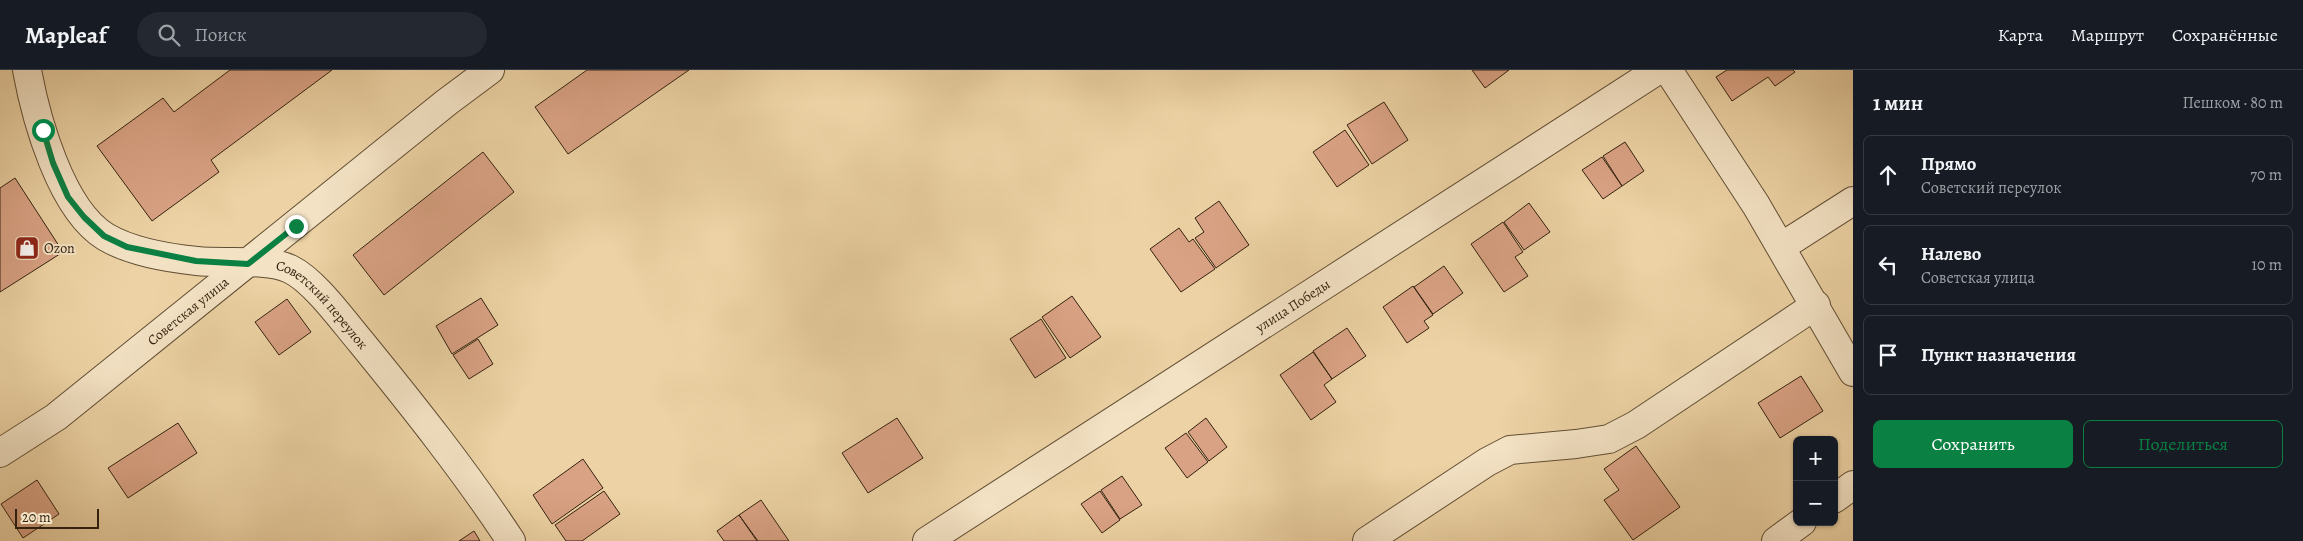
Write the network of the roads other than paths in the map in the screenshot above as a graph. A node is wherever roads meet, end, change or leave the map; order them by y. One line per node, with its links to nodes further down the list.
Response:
1 (27, 70): 7 (street, Советский переулок)
2 (490, 70): 7 (street, Советская улица)
3 (1658, 70): 15 (street, улица Победы)
4 (1668, 70): 6 (street)
5 (1853, 201): 6 (street)
6 (1781, 247): 8 (street)
7 (248, 264): 10 (street, Советская улица); 14 (street, Советский переулок)
8 (1816, 305): 9 (street); 16 (street)
9 (1853, 372)
10 (0, 453)
11 (1853, 485): 12 (street)
12 (1838, 496)
13 (1797, 526): 17 (street)
14 (511, 541)
15 (927, 541)
16 (1367, 541)
17 (1776, 541)

